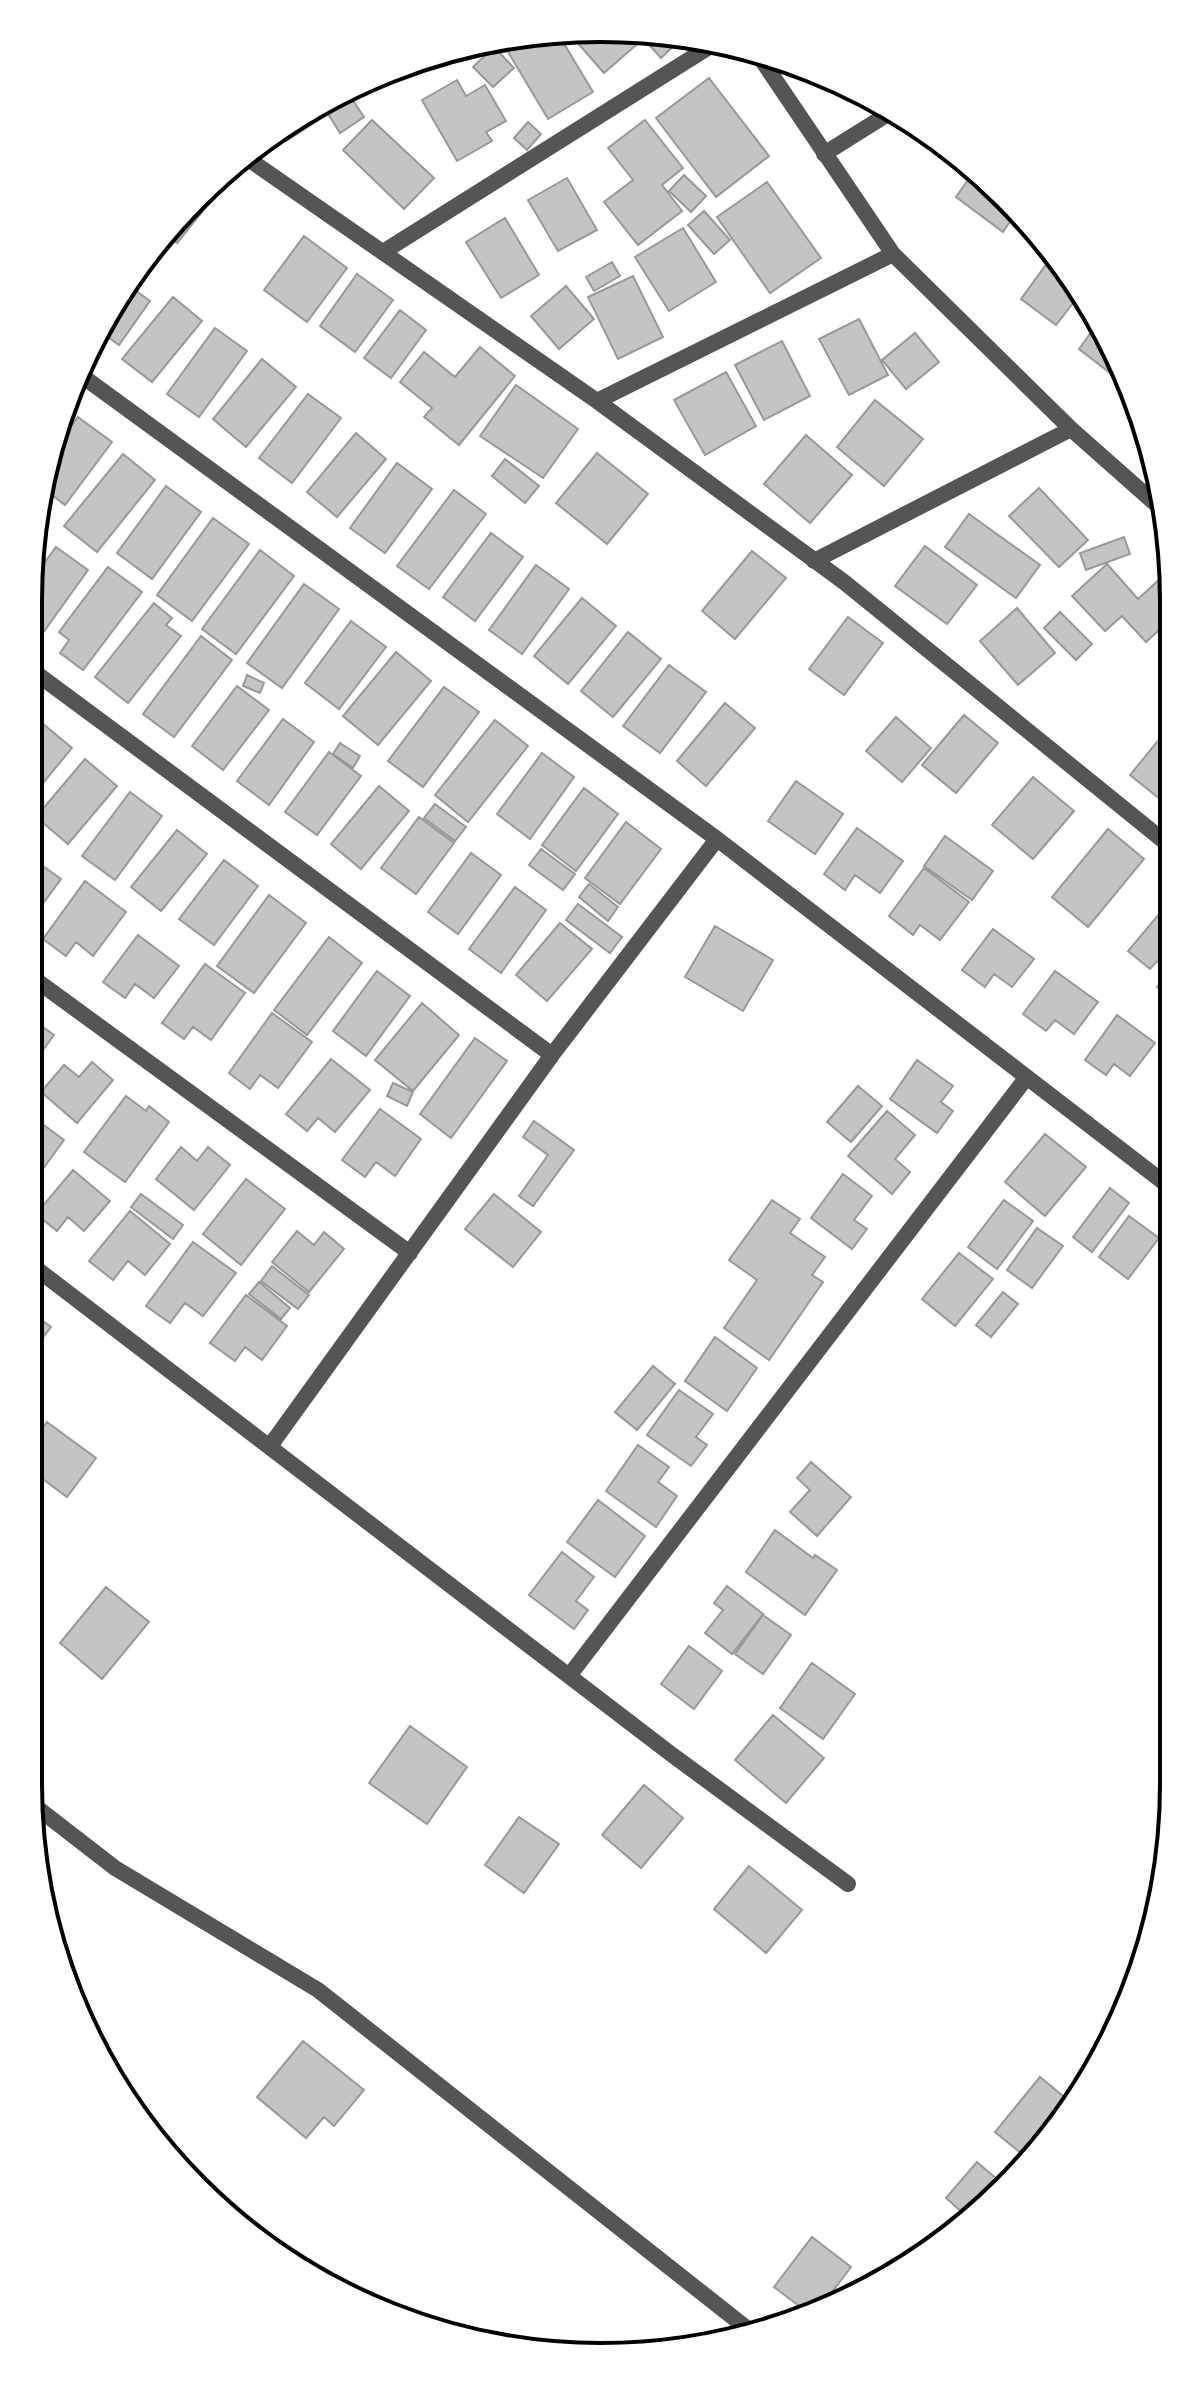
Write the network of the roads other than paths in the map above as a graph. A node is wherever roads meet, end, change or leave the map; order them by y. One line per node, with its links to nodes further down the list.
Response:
1 (702, 52): 6 (street)
2 (767, 67): 4 (street)
3 (882, 118): 4 (street)
4 (824, 154): 7 (street)
5 (254, 163): 6 (street)
6 (383, 252): 9 (street)
7 (893, 254): 9 (street); 10 (street)
8 (88, 380): 15 (street)
9 (597, 401): 12 (street)
10 (1071, 429): 11 (street); 12 (street)
11 (1150, 499)
12 (814, 561): 14 (street)
13 (42, 678): 17 (street)
14 (1160, 838)
15 (717, 839): 17 (street); 18 (street)
16 (42, 984): 20 (street)
17 (552, 1055): 20 (street)
18 (1027, 1077): 19 (street); 23 (street)
19 (1160, 1180)
20 (410, 1253): 22 (street)
21 (42, 1273): 22 (street)
22 (270, 1446): 23 (street)
23 (569, 1676): 25 (street)
24 (43, 1812): 26 (street)
25 (848, 1884)
26 (742, 2325)

